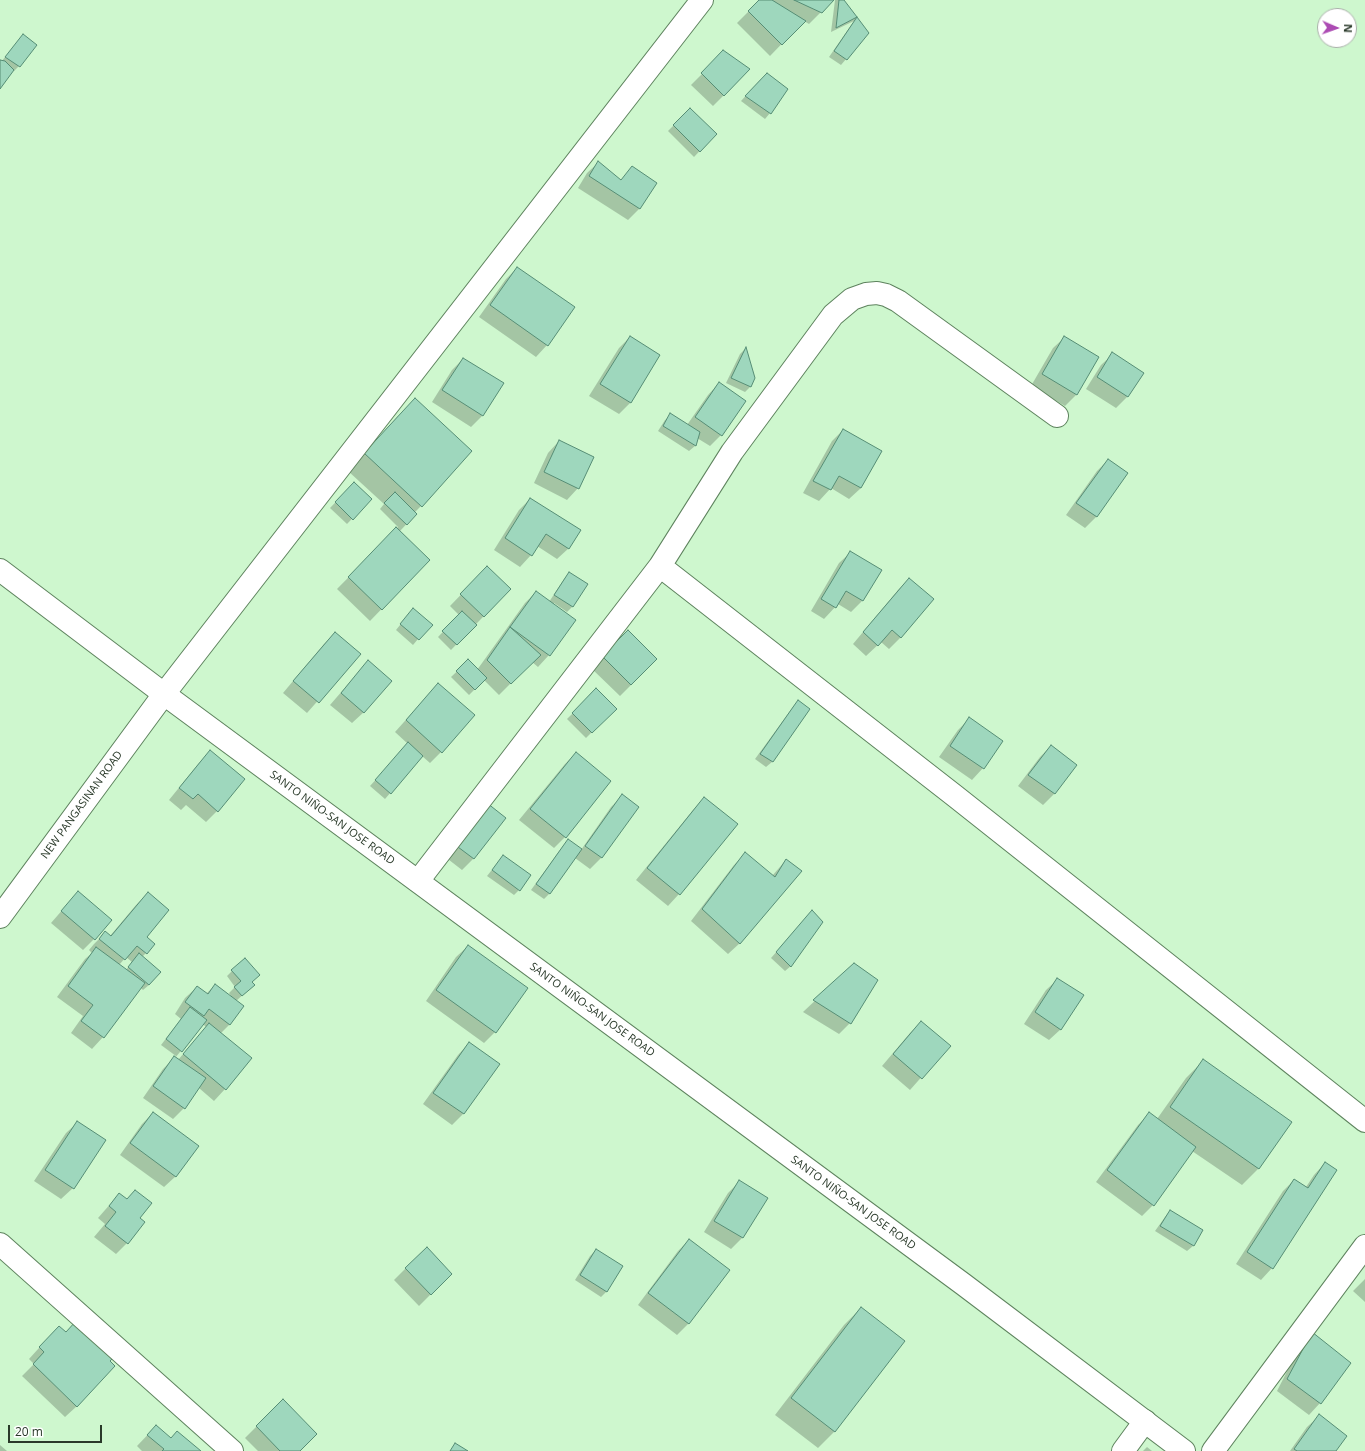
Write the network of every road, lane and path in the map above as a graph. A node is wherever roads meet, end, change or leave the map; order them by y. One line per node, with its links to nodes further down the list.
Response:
1 (702, 0): 5 (street, NEW PANGASINAN ROAD)
2 (1058, 416): 3 (street)
3 (660, 566): 6 (street); 8 (street)
4 (0, 570): 5 (street, SANTO NIÑO-SAN JOSE ROAD)
5 (164, 694): 6 (street, SANTO NIÑO-SAN JOSE ROAD); 7 (street, NEW PANGASINAN ROAD)
6 (418, 881): 11 (street, SANTO NIÑO-SAN JOSE ROAD)
7 (0, 917)
8 (1365, 1121)
9 (0, 1244): 12 (street)
10 (1365, 1246): 15 (street)
11 (1145, 1421): 13 (street); 14 (street, SANTO NIÑO-SAN JOSE ROAD)
12 (232, 1451)
13 (1123, 1451)
14 (1184, 1451)
15 (1213, 1451)

